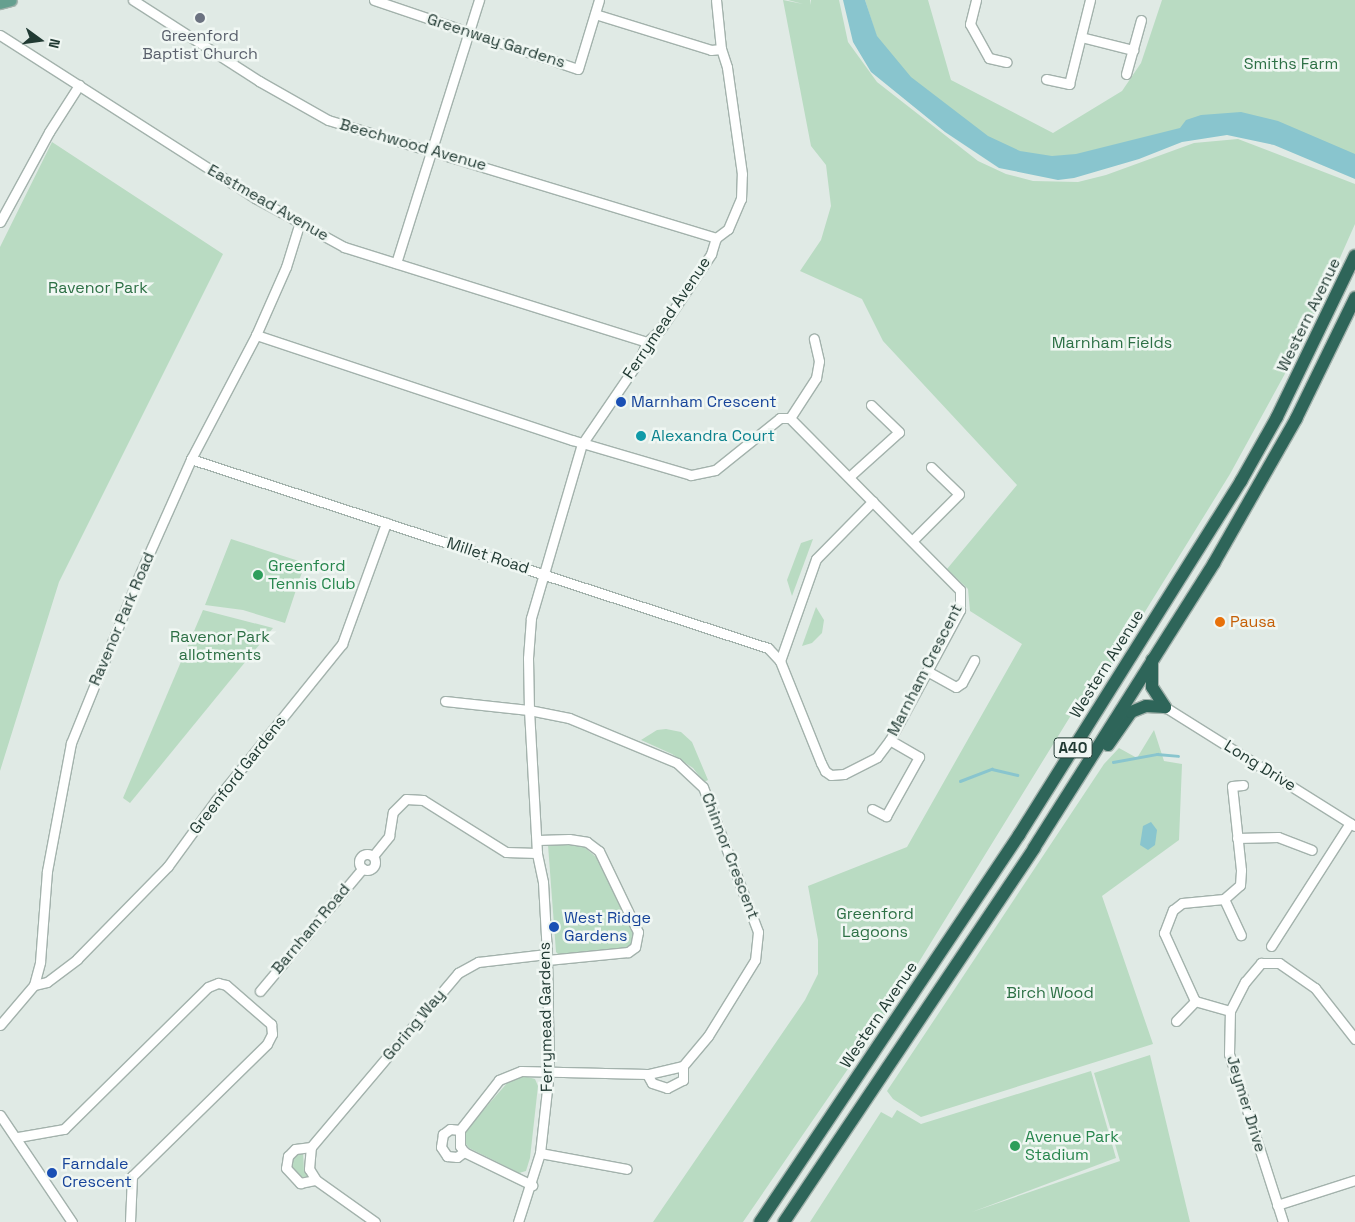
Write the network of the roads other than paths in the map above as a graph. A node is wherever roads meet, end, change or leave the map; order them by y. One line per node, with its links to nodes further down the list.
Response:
1 (11, 0): 9 (main road)
2 (133, 0): 21 (street, Beechwood Avenue)
3 (374, 0): 12 (street, Greenway Gardens)
4 (479, 0): 12 (street)
5 (599, 0): 10 (street, Greenway Gardens)
6 (716, 0): 15 (street, Ferrymead Avenue)
7 (976, 0): 17 (street)
8 (1090, 0): 14 (street)
9 (0, 3)
10 (595, 14): 12 (street, Greenway Gardens); 15 (street)
11 (1141, 20): 16 (street)
12 (470, 32): 21 (street)
13 (0, 36): 20 (street, Eastmead Avenue)
14 (1081, 37): 16 (street); 19 (street)
15 (720, 49): 24 (street, Ferrymead Avenue)
16 (1133, 50): 18 (street)
17 (1006, 62)
18 (1126, 74)
19 (1046, 79)
20 (79, 85): 22 (street); 23 (street, Eastmead Avenue)
21 (432, 150): 24 (street, Beechwood Avenue); 26 (street)
22 (0, 222)
23 (299, 225): 26 (street, Eastmead Avenue); 28 (street, Ravenor Park Road)
24 (716, 238): 30 (street, Ferrymead Avenue)
25 (1355, 256): 87 (highway, Western Avenue / A40)
26 (396, 263): 30 (street, Eastmead Avenue)
27 (1355, 298): 43 (highway, A40)
28 (256, 335): 33 (street); 34 (street, Ravenor Park Road)
29 (814, 339): 32 (street)
30 (647, 342): 33 (street, Ferrymead Avenue)
31 (872, 405): 36 (street)
32 (790, 418): 33 (street); 36 (street, Marnham Crescent)
33 (582, 444): 40 (street, Ferrymead Avenue)
34 (191, 459): 38 (street, Millet Road); 62 (street, Ravenor Park Road)
35 (931, 467): 39 (street)
36 (850, 477): 37 (street, Marnham Crescent)
37 (873, 501): 39 (street, Marnham Crescent); 44 (street)
38 (386, 523): 40 (street, Millet Road); 62 (street, Greenford Gardens)
39 (912, 541): 45 (street, Marnham Crescent)
40 (543, 573): 41 (street, Ferrymead Avenue); 44 (street, Millet Road)
41 (528, 658): 48 (street, Ferrymead Gardens)
42 (974, 660): 45 (street)
43 (1152, 660): 47 (highway); 55 (highway, A40)
44 (780, 661): 49 (street, Marnham Crescent)
45 (926, 671): 49 (street, Marnham Crescent)
46 (445, 701): 48 (street, Chinnor Crescent)
47 (1165, 707): 52 (street, Long Drive); 55 (highway)
48 (529, 710): 54 (street, Ferrymead Gardens); 69 (street, Chinnor Crescent)
49 (890, 740): 51 (street)
50 (1243, 785): 53 (street)
51 (872, 809)
52 (1352, 824): 60 (street)
53 (1237, 838): 56 (street); 58 (street)
54 (538, 840): 57 (street, Ferrymead Gardens); 61 (street)
55 (1034, 848): 88 (highway, A40)
56 (1312, 850)
57 (537, 854): 61 (street, Ferrymead Gardens); 63 (street, Barnham Road)
58 (1224, 899): 59 (street); 64 (street)
59 (1241, 934)
60 (1271, 946)
61 (547, 957): 70 (street, Ferrymead Gardens); 75 (street, Goring Way)
62 (34, 985): 67 (street, Ravenor Park Road)
63 (260, 991)
64 (1195, 1001): 65 (street); 66 (street)
65 (1230, 1011): 68 (street, Jeymer Drive); 82 (street, Jeymer Drive)
66 (1176, 1021)
67 (0, 1025)
68 (1355, 1039)
69 (683, 1066): 71 (street); 71 (street, Chinnor Crescent)
70 (549, 1072): 71 (street); 73 (street); 77 (street, Ferrymead Gardens)
71 (646, 1074)
72 (0, 1115): 74 (street)
73 (460, 1130): 76 (street); 76 (street)
74 (18, 1138): 83 (street); 84 (street)
75 (310, 1147): 79 (street); 79 (street, Goring Way)
76 (464, 1152): 81 (street)
77 (540, 1154): 78 (street); 81 (street, Ferrymead Gardens)
78 (627, 1169)
79 (316, 1180): 85 (street)
80 (1355, 1180): 82 (street)
81 (532, 1186): 86 (street, Ferrymead Gardens)
82 (1277, 1205): 89 (street, Jeymer Drive)
83 (72, 1222)
84 (130, 1222)
85 (375, 1222)
86 (518, 1222)
87 (760, 1222)
88 (784, 1222)
89 (1283, 1222)

